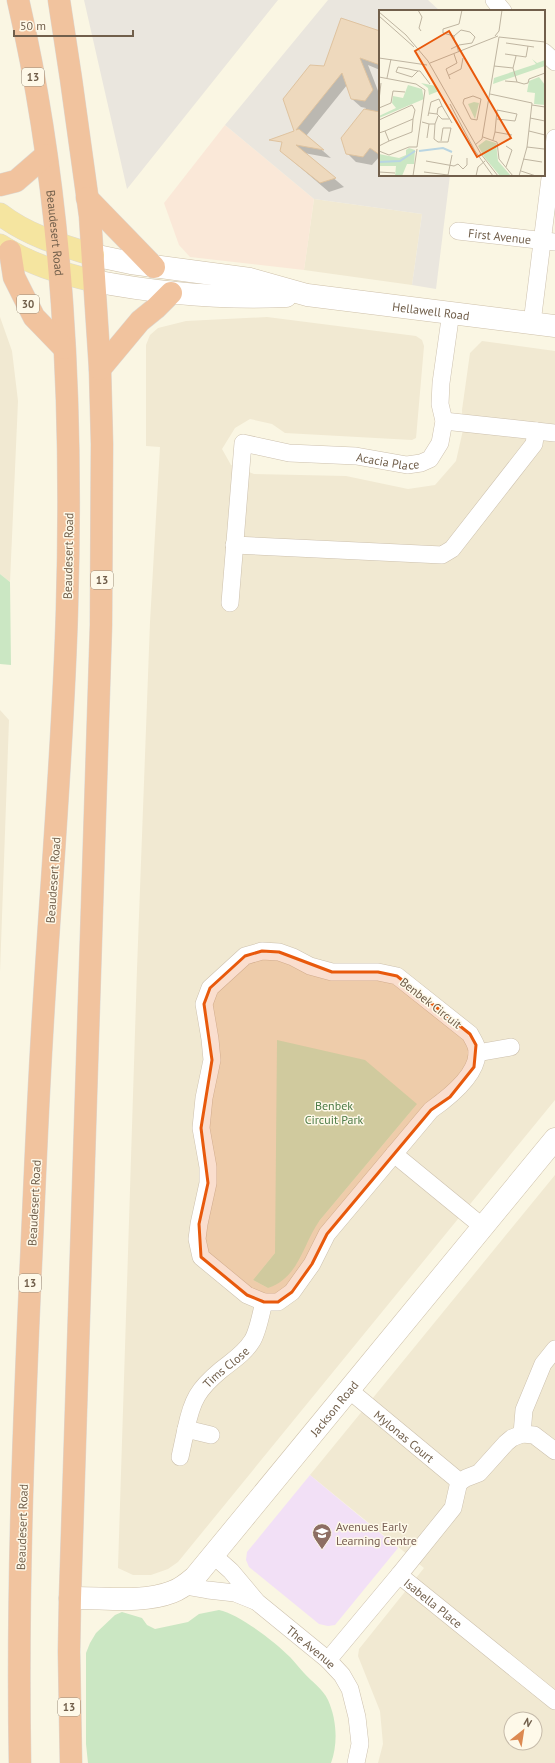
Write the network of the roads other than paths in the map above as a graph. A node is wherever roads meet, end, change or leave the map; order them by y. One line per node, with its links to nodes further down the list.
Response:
1 (18, 0): 8 (highway, Beaudesert Road / 13)
2 (59, 0): 10 (highway, 13)
3 (494, 0): 4 (street)
4 (502, 10)
5 (545, 53): 6 (street)
6 (555, 62)
7 (551, 140): 13 (street)
8 (46, 155): 9 (highway); 14 (highway, Beaudesert Road / 13)
9 (0, 186)
10 (87, 198): 16 (highway, 13); 17 (highway)
11 (0, 214): 14 (main road)
12 (458, 231): 13 (street, First Avenue)
13 (548, 241): 23 (street)
14 (57, 243): 16 (main road); 18 (highway, Beaudesert Road / 13)
15 (5, 248): 18 (main road); 25 (highway, 30)
16 (93, 255): 17 (street, Hellawell Road); 19 (highway, 13)
17 (154, 267): 21 (street, Hellawell Road)
18 (59, 273): 19 (main road); 25 (highway, Beaudesert Road / 13)
19 (94, 281): 20 (street, Hellawell Road); 26 (highway, 13)
20 (171, 292): 21 (street, Hellawell Road); 26 (highway)
21 (307, 295): 22 (street, Hellawell Road)
22 (451, 312): 23 (street, Hellawell Road); 27 (street, Acacia Place)
23 (532, 323): 24 (street, Hellawell Road)
24 (555, 326)
25 (64, 348): 53 (highway, Beaudesert Road / 13)
26 (100, 369): 49 (highway, 13)
27 (444, 421): 28 (street); 30 (street, Acacia Place)
28 (536, 431): 29 (street); 30 (street)
29 (555, 433)
30 (234, 545): 31 (street)
31 (230, 604)
32 (511, 1047): 33 (street)
33 (477, 1053): 35 (street); 37 (street, Benbek Circuit)
34 (555, 1139): 36 (street, Jackson Road)
35 (394, 1154): 36 (street); 37 (street)
36 (483, 1227): 39 (street, Jackson Road)
37 (264, 1302): 40 (street, Tims Close)
38 (555, 1349): 41 (street)
39 (349, 1390): 45 (street, Mylonas Court); 46 (street, Jackson Road)
40 (186, 1430): 42 (street); 44 (street, Tims Close)
41 (522, 1434): 43 (street); 45 (street)
42 (211, 1435)
43 (555, 1451)
44 (180, 1458)
45 (460, 1482): 47 (street)
46 (214, 1555): 48 (street, Jackson Road); 50 (street, The Avenue)
47 (398, 1575): 51 (street, Isabella Place); 52 (street, Isabella Place)
48 (185, 1586): 49 (street, Jackson Road); 50 (street)
49 (70, 1598): 54 (highway, 13)
50 (258, 1602): 51 (street, The Avenue)
51 (328, 1660): 55 (street, The Avenue)
52 (555, 1701)
53 (20, 1763)
54 (71, 1763)
55 (356, 1763)

